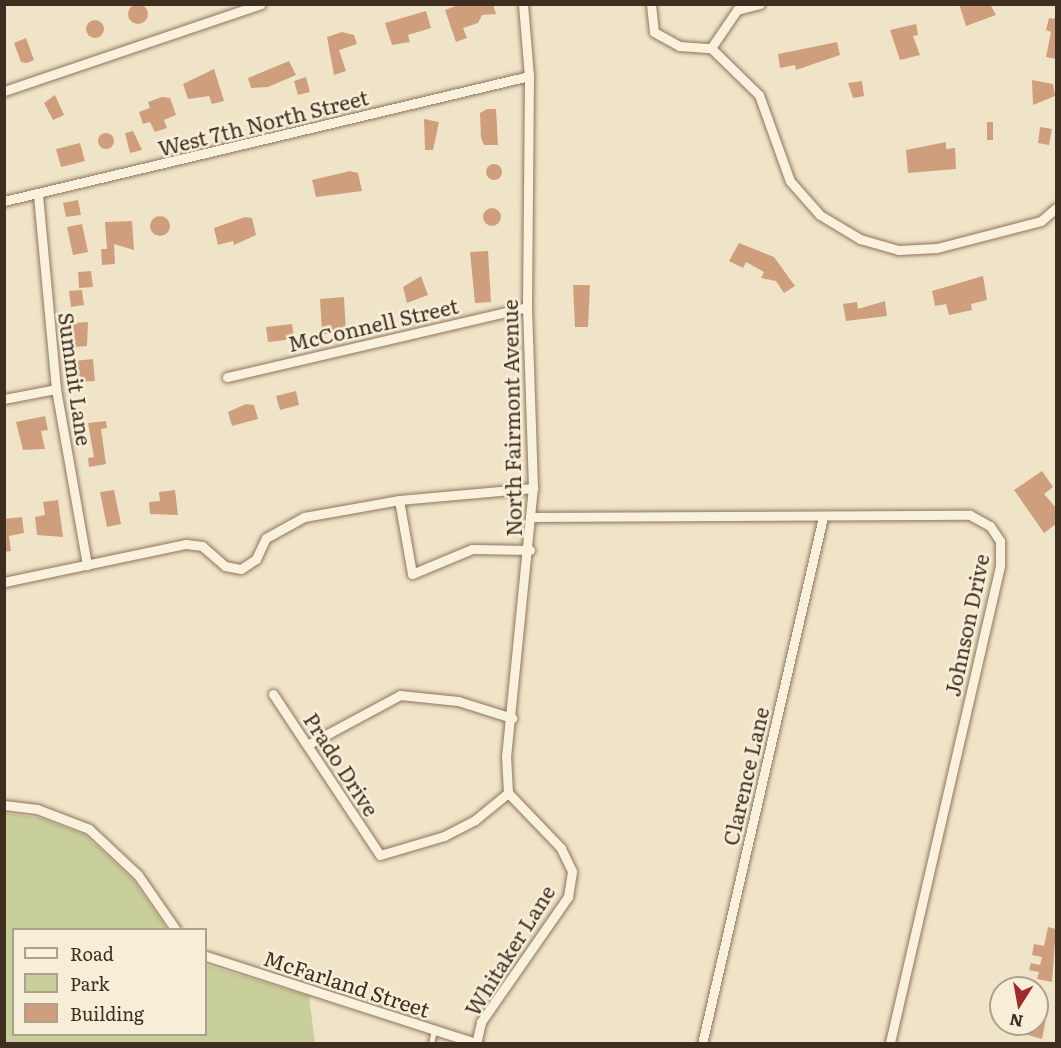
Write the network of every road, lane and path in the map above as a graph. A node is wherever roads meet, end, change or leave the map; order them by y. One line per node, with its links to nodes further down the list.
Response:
1 (261, 4): 7 (street)
2 (523, 4): 6 (street, North Fairmont Avenue)
3 (651, 4): 5 (street)
4 (760, 4): 5 (street)
5 (711, 48): 10 (street)
6 (529, 76): 8 (street, West 7th North Street); 11 (street, North Fairmont Avenue)
7 (4, 91)
8 (38, 195): 9 (street, West 7th North Street); 13 (street, Summit Lane)
9 (4, 201)
10 (1056, 208)
11 (527, 307): 12 (street, McConnell Street); 15 (street, North Fairmont Avenue)
12 (227, 377)
13 (56, 389): 14 (street); 20 (street, Summit Lane)
14 (4, 399)
15 (533, 488): 16 (street); 17 (street, North Fairmont Avenue)
16 (399, 500): 19 (street); 20 (street)
17 (530, 517): 18 (street, Johnson Drive); 19 (street, North Fairmont Avenue)
18 (823, 517): 32 (street, Clarence Lane); 33 (street, Johnson Drive)
19 (530, 550): 23 (street, North Fairmont Avenue)
20 (87, 566): 21 (street)
21 (4, 582)
22 (273, 694): 24 (street, Prado Drive)
23 (512, 718): 24 (street); 25 (street, North Fairmont Avenue)
24 (309, 744): 25 (street, Prado Drive)
25 (508, 793): 30 (street, Whitaker Lane)
26 (4, 804): 27 (street)
27 (175, 928)
28 (207, 956): 29 (street, McFarland Street)
29 (434, 1030): 30 (street, McFarland Street); 31 (lane)
30 (477, 1043)
31 (431, 1044)
32 (702, 1044)
33 (890, 1044)

